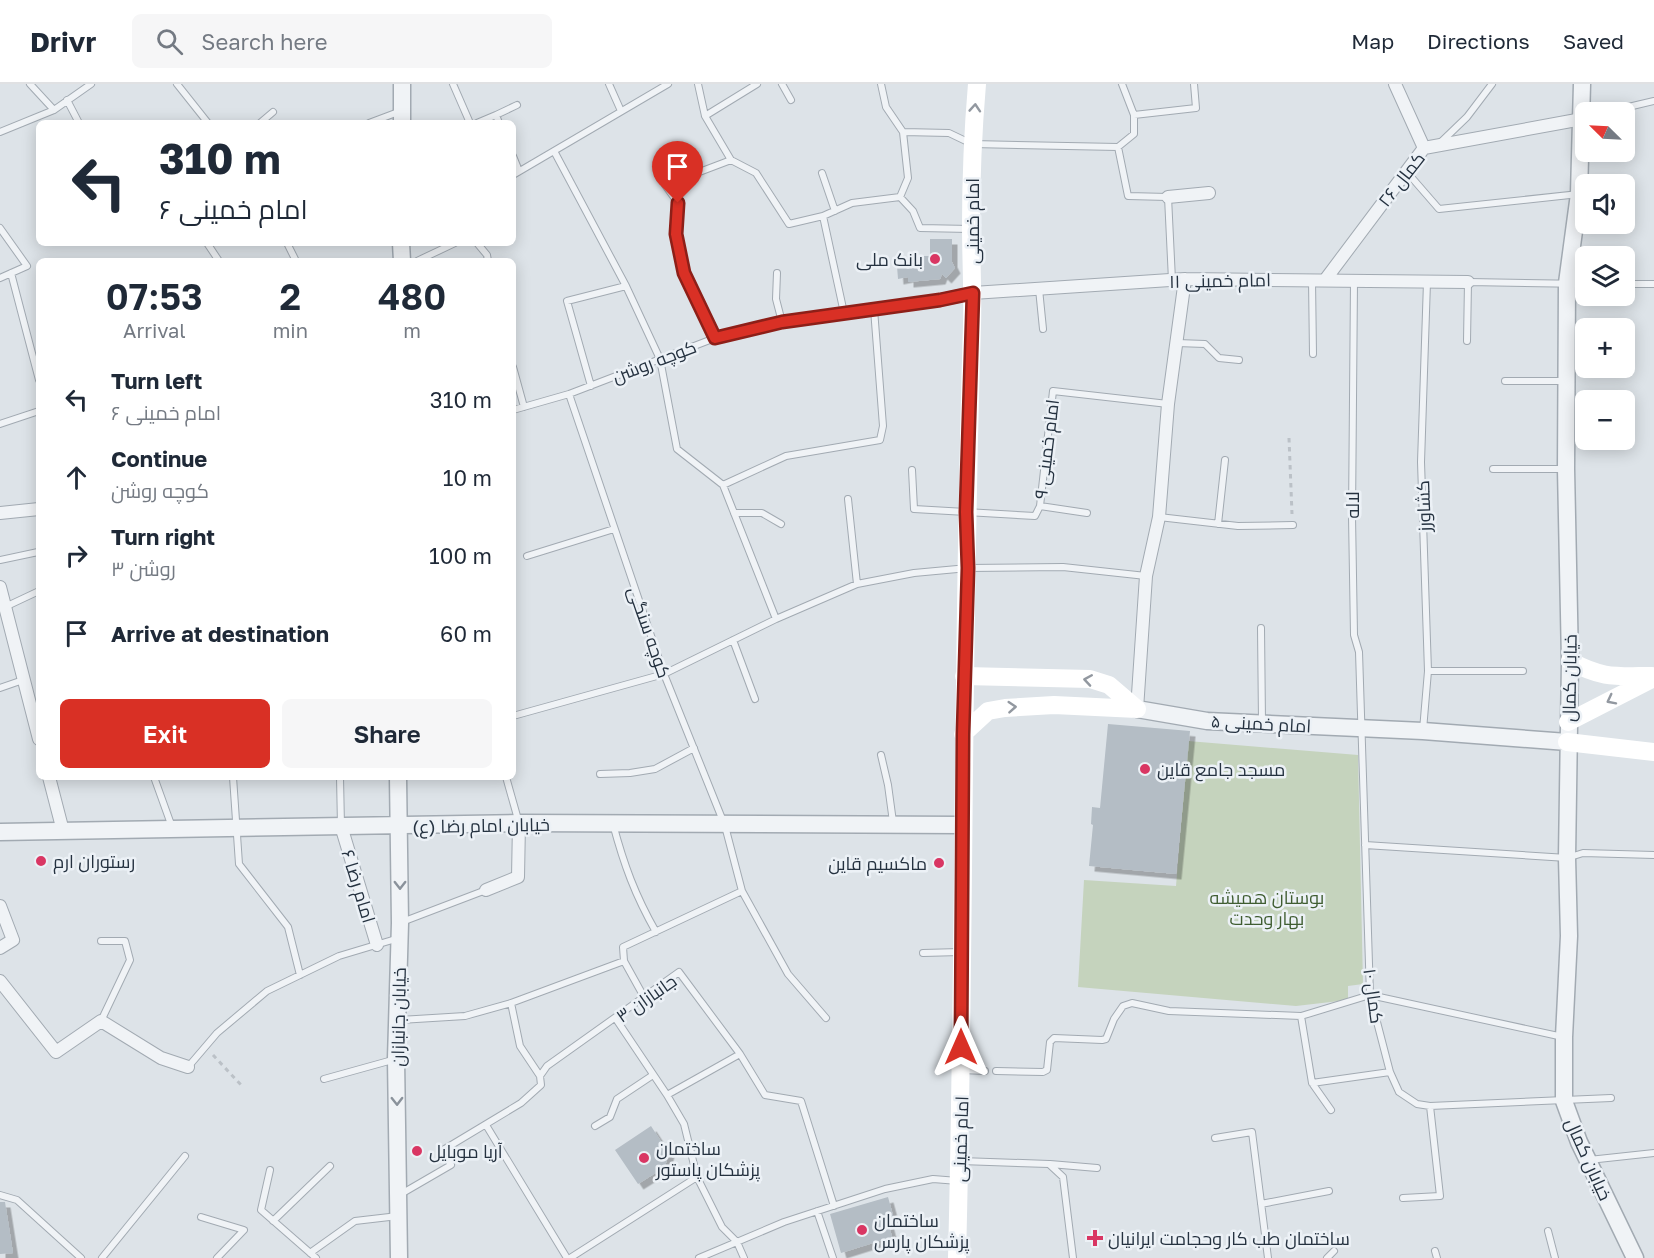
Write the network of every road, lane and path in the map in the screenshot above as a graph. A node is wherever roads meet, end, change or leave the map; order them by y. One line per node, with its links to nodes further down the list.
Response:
1 (30, 84): 24 (lane)
2 (91, 84): 18 (lane)
3 (402, 84): 30 (street)
4 (453, 84): 35 (lane)
5 (609, 84): 25 (lane)
6 (668, 84): 25 (lane)
7 (698, 84): 29 (lane)
8 (757, 84): 29 (lane)
9 (782, 84): 19 (lane)
10 (881, 84): 40 (lane)
11 (977, 84): 41 (main road, امام خمینی, one-way to 11)
12 (1122, 84): 28 (lane)
13 (1194, 84): 28 (lane)
14 (1395, 84): 44 (street)
15 (1492, 84): 42 (lane)
16 (1582, 84): 21 (street, خیابان کمال)
17 (179, 85): 32 (lane)
18 (67, 100): 24 (lane); 31 (lane)
19 (791, 100)
20 (1654, 100): 23 (lane)
21 (1583, 102)
22 (517, 105): 27 (lane)
23 (1635, 106)
24 (54, 110): 39 (lane)
25 (621, 111): 45 (lane)
26 (273, 112): 33 (lane)
27 (496, 115): 36 (lane); 37 (lane)
28 (1134, 115): 43 (lane)
29 (705, 116): 46 (lane)
30 (402, 117): 34 (lane)
31 (77, 120)
32 (205, 120)
33 (264, 120)
34 (386, 120)
35 (469, 120)
36 (484, 120)
37 (498, 120)
38 (1575, 120): 42 (street, کمال ۲۶)
39 (0, 132)
40 (903, 132): 41 (lane); 52 (lane)
41 (972, 144): 43 (lane); 58 (main road, امام خمینی)
42 (1437, 145): 44 (street, کمال ۲۶)
43 (1118, 147): 53 (lane)
44 (1424, 148): 47 (street, کمال ۲۶)
45 (554, 151): 48 (lane); 76 (lane)
46 (731, 160): 55 (lane); 84 (lane)
47 (1406, 171): 51 (lane); 68 (street, کمال ۲۶)
48 (516, 173)
49 (822, 173): 54 (lane)
50 (1209, 193): 53 (street)
51 (1575, 194)
52 (900, 197): 54 (lane); 58 (lane)
53 (1168, 197): 66 (lane)
54 (835, 211): 55 (lane)
55 (823, 216): 81 (lane)
56 (1575, 224): 72 (street, خیابان کمال)
57 (0, 228): 63 (lane)
58 (971, 230): 78 (main road, امام خمینی)
59 (449, 246): 61 (lane)
60 (480, 246): 62 (lane)
61 (423, 258)
62 (488, 258)
63 (11, 273): 65 (lane); 90 (lane)
64 (777, 273): 82 (lane)
65 (0, 278)
66 (1179, 279): 67 (street, امام خمینی ۱۱); 77 (street, امام خمینی ۱۱); 86 (street)
67 (1312, 280): 68 (street, امام خمینی ۱۱); 87 (lane)
68 (1325, 280): 69 (street, امام خمینی ۱۱)
69 (1354, 281): 70 (street, امام خمینی ۱۱); 145 (lane, لاله)
70 (1427, 282): 71 (street, امام خمینی ۱۱); 132 (lane, کشاورز)
71 (1468, 282): 72 (lane); 85 (lane)
72 (1567, 284): 73 (lane); 93 (street, خیابان کمال)
73 (1575, 284)
74 (1635, 284): 75 (lane)
75 (1654, 284)
76 (626, 286): 88 (lane); 94 (lane)
77 (1039, 289): 78 (street, امام خمینی ۱۱); 83 (lane)
78 (973, 293): 79 (street, امام خمینی ۱۱); 110 (main road, امام خمینی)
79 (940, 300): 80 (lane, کوچه روشن)
80 (874, 309): 81 (lane, کوچه روشن); 106 (lane)
81 (844, 313): 82 (lane, کوچه روشن)
82 (782, 322): 84 (lane, کوچه روشن)
83 (1042, 329)
84 (715, 338): 88 (lane, کوچه روشن)
85 (1467, 340)
86 (1176, 343): 89 (lane); 96 (street)
87 (1313, 354)
88 (660, 359): 94 (lane, کوچه روشن); 106 (lane)
89 (1239, 360)
90 (36, 369)
91 (516, 378): 97 (lane)
92 (1505, 381): 93 (lane)
93 (1567, 381): 104 (street, خیابان کمال)
94 (591, 386): 95 (lane, کوچه روشن)
95 (569, 394): 97 (lane, کوچه روشن); 118 (lane, کوچه سنگی)
96 (1168, 404): 108 (lane, امام خمینی ۹); 114 (street)
97 (524, 407): 98 (lane, کوچه روشن)
98 (516, 409)
99 (36, 412): 100 (lane)
100 (0, 424)
101 (1289, 438): 117 (path)
102 (1225, 460): 116 (lane)
103 (1493, 469): 104 (lane)
104 (1566, 469): 131 (street, خیابان کمال)
105 (912, 470): 110 (lane)
106 (723, 485): 112 (lane)
107 (848, 499): 124 (lane)
108 (1040, 506): 110 (lane, امام خمینی ۹); 113 (lane)
109 (36, 509): 111 (street)
110 (966, 512): 122 (main road, امام خمینی)
111 (0, 513)
112 (734, 513): 115 (lane); 128 (lane)
113 (1087, 513)
114 (1159, 517): 116 (lane); 123 (street)
115 (781, 524)
116 (1218, 524): 117 (lane)
117 (1293, 525)
118 (615, 529): 120 (lane); 134 (lane, کوچه سنگی)
119 (36, 552): 121 (lane)
120 (527, 555)
121 (0, 560)
122 (968, 568): 123 (lane); 124 (lane); 135 (main road, امام خمینی)
123 (1146, 576): 140 (street)
124 (857, 584): 128 (lane)
125 (0, 587): 127 (street)
126 (36, 592): 127 (lane)
127 (5, 608): 137 (street)
128 (776, 619): 130 (lane)
129 (1261, 628): 143 (lane)
130 (733, 640): 134 (lane); 139 (lane)
131 (1570, 661): 136 (main road); 142 (street, خیابان کمال)
132 (1428, 671): 133 (lane); 146 (lane, کشاورز)
133 (1523, 671)
134 (664, 674): 141 (lane); 149 (lane, کوچه سنگی)
135 (964, 676): 140 (main road, one-way to 135); 147 (main road, امام خمینی)
136 (1654, 677): 142 (main road, one-way to 142)
137 (24, 679): 138 (lane); 144 (street)
138 (0, 688)
139 (755, 699)
140 (1137, 709): 143 (street, امام خمینی ۵); 147 (main road, one-way to 140)
141 (516, 715)
142 (1568, 722): 148 (street, خیابان کمال)
143 (1262, 723): 145 (street, امام خمینی ۵)
144 (36, 727)
145 (1362, 728): 146 (street, امام خمینی ۵); 170 (lane, کمال ۱۰)
146 (1422, 731): 148 (street, امام خمینی ۵)
147 (963, 734): 161 (main road, امام خمینی)
148 (1568, 742): 150 (main road); 172 (street, خیابان کمال)
149 (694, 748): 152 (lane); 164 (lane, کوچه سنگی)
150 (1654, 752)
151 (881, 755): 165 (lane)
152 (600, 774)
153 (50, 780): 169 (street)
154 (155, 780): 168 (lane)
155 (234, 780): 166 (lane)
156 (340, 780): 162 (lane)
157 (398, 780): 163 (street, خیابان جانبازان)
158 (507, 780): 159 (lane)
159 (519, 823): 160 (street, خیابان امام رضا (ع)); 163 (street, خیابان امام رضا (ع)); 173 (street)
160 (613, 824): 164 (street, خیابان امام رضا (ع)); 177 (lane)
161 (962, 825): 165 (street, خیابان امام رضا (ع)); 181 (main road, امام خمینی)
162 (340, 826): 163 (street, خیابان امام رضا (ع)); 166 (street, خیابان امام رضا (ع)); 179 (street, امام رضا ۶)
163 (399, 826): 176 (street, خیابان جانبازان, one-way to 176)
164 (725, 826): 165 (street, خیابان امام رضا (ع)); 174 (lane, کوچه سنگی)
165 (893, 826)
166 (237, 828): 168 (street, خیابان امام رضا (ع)); 184 (lane)
167 (2, 829): 169 (street, خیابان امام رضا (ع))
168 (173, 829): 169 (street, خیابان امام رضا (ع))
169 (63, 831)
170 (1365, 845): 172 (lane); 186 (lane, کمال ۱۰)
171 (1654, 855): 172 (lane)
172 (1567, 858): 194 (street, خیابان کمال)
173 (486, 890): 176 (lane)
174 (742, 891): 177 (lane); 190 (lane, کوچه سنگی)
175 (0, 906): 180 (street)
176 (400, 930): 179 (lane); 192 (street, خیابان جانبازان)
177 (656, 932): 183 (lane)
178 (101, 941): 193 (lane)
179 (377, 945): 184 (lane)
180 (0, 948)
181 (961, 952): 182 (lane); 199 (main road, امام خمینی)
182 (922, 953)
183 (624, 961): 187 (lane); 188 (lane)
184 (300, 975): 195 (lane)
185 (0, 981): 193 (street)
186 (1370, 995): 189 (lane); 194 (lane); 202 (lane, کمال ۱۰)
187 (644, 997): 191 (lane, جانبازان ۳); 196 (lane, جانبازان ۳)
188 (511, 1003): 192 (lane); 204 (lane)
189 (1300, 1016): 201 (lane); 206 (lane)
190 (826, 1018)
191 (616, 1019): 203 (lane); 204 (lane, جانبازان ۳)
192 (397, 1020): 197 (street, خیابان جانبازان)
193 (101, 1021): 198 (street)
194 (1564, 1037): 210 (street, خیابان کمال)
195 (206, 1046): 198 (lane); 207 (path)
196 (740, 1054): 208 (lane); 231 (lane, جانبازان ۳)
197 (396, 1059): 205 (lane); 228 (street, خیابان جانبازان, one-way to 228)
198 (188, 1066)
199 (962, 1070): 200 (lane); 219 (main road, امام خمینی)
200 (985, 1071)
201 (996, 1071)
202 (1390, 1072): 206 (lane); 211 (lane, کمال ۱۰)
203 (653, 1075): 208 (lane); 214 (lane)
204 (540, 1076): 213 (lane, جانبازان ۳)
205 (324, 1079)
206 (1312, 1083): 212 (lane)
207 (242, 1086)
208 (667, 1095): 224 (lane)
209 (1611, 1098): 210 (lane, کمال ۱۰)
210 (1564, 1101): 211 (lane, کمال ۱۰); 218 (street, خیابان کمال)
211 (1430, 1106): 229 (lane)
212 (1331, 1110)
213 (486, 1125): 228 (lane, جانبازان ۳); 246 (lane)
214 (595, 1126)
215 (1215, 1138): 230 (lane)
216 (1654, 1153): 218 (lane)
217 (185, 1156): 242 (lane)
218 (1588, 1160): 256 (street, خیابان کمال)
219 (960, 1161): 220 (lane); 225 (main road, امام خمینی)
220 (1049, 1164): 222 (lane); 251 (lane)
221 (330, 1166): 235 (lane)
222 (1097, 1168)
223 (270, 1170): 235 (lane)
224 (697, 1177): 237 (lane); 246 (lane)
225 (958, 1181): 231 (lane); 250 (main road, امام خمینی)
226 (1329, 1191): 230 (lane)
227 (0, 1195): 241 (lane)
228 (399, 1195): 233 (street, خیابان جانبازان)
229 (1403, 1198)
230 (1261, 1204): 252 (lane)
231 (834, 1206): 232 (lane)
232 (817, 1211): 237 (lane); 249 (lane)
233 (399, 1216): 240 (lane); 245 (street, خیابان جانبازان)
234 (201, 1217): 243 (lane)
235 (273, 1221): 240 (lane)
236 (1548, 1231): 255 (lane)
237 (737, 1242): 247 (lane); 248 (lane)
238 (1334, 1251): 253 (lane)
239 (1435, 1251): 254 (lane)
240 (310, 1253): 244 (lane)
241 (81, 1258)
242 (102, 1258)
243 (217, 1258)
244 (316, 1258)
245 (399, 1258)
246 (568, 1258)
247 (699, 1258)
248 (744, 1258)
249 (833, 1258)
250 (957, 1258)
251 (1072, 1258)
252 (1268, 1258)
253 (1328, 1258)
254 (1437, 1258)
255 (1555, 1258)
256 (1635, 1258)

